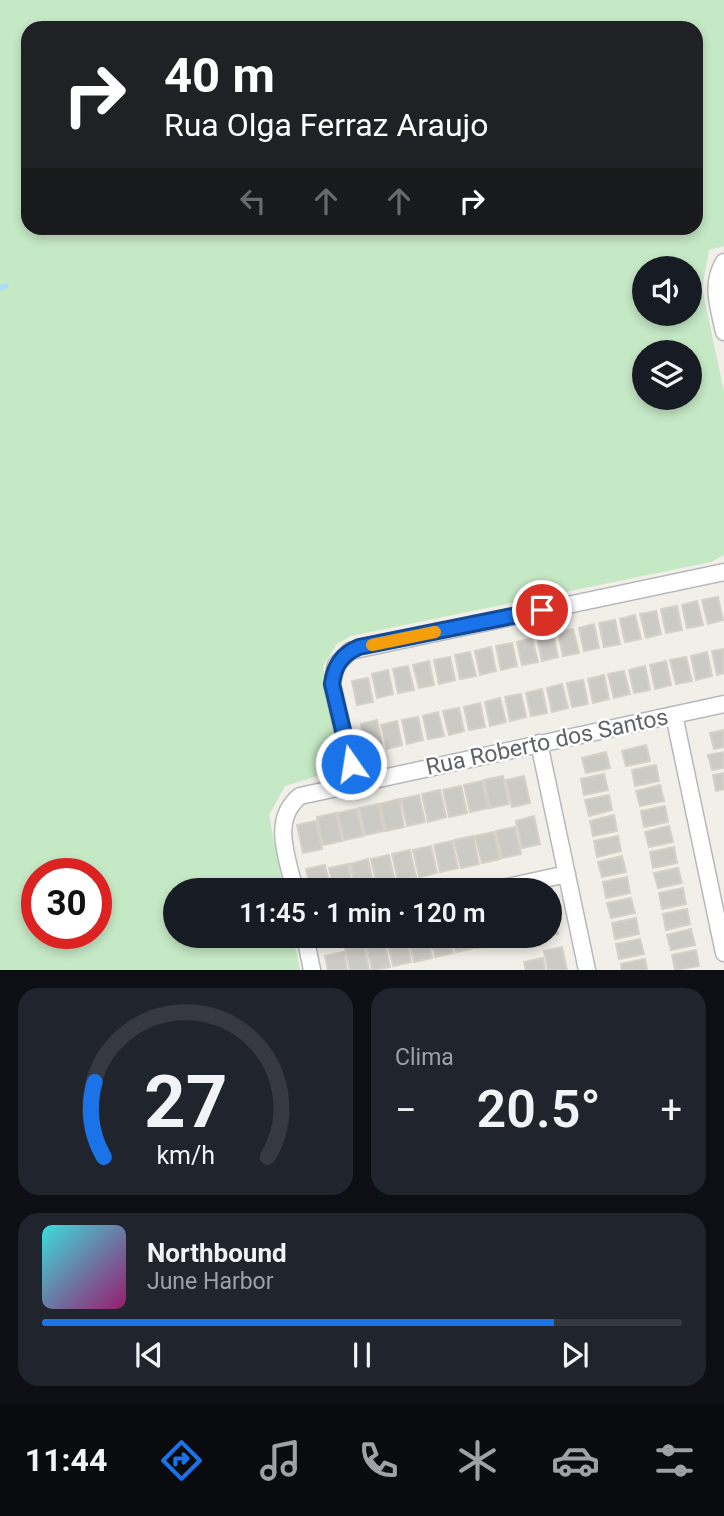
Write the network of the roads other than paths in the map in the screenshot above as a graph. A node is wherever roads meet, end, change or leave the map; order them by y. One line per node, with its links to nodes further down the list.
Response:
1 (721, 268): 2 (street)
2 (724, 332)
3 (724, 572): 7 (street)
4 (724, 704): 5 (street, Rua Roberto dos Santos)
5 (674, 715): 6 (street, Rua Roberto dos Santos); 12 (street)
6 (539, 743): 7 (street, Rua Roberto dos Santos); 8 (street)
7 (355, 783): 9 (street, Rua Roberto dos Santos)
8 (567, 874): 10 (street); 14 (street)
9 (292, 878)
10 (549, 878)
11 (307, 948): 13 (street)
12 (724, 953)
13 (312, 970)
14 (587, 970)

